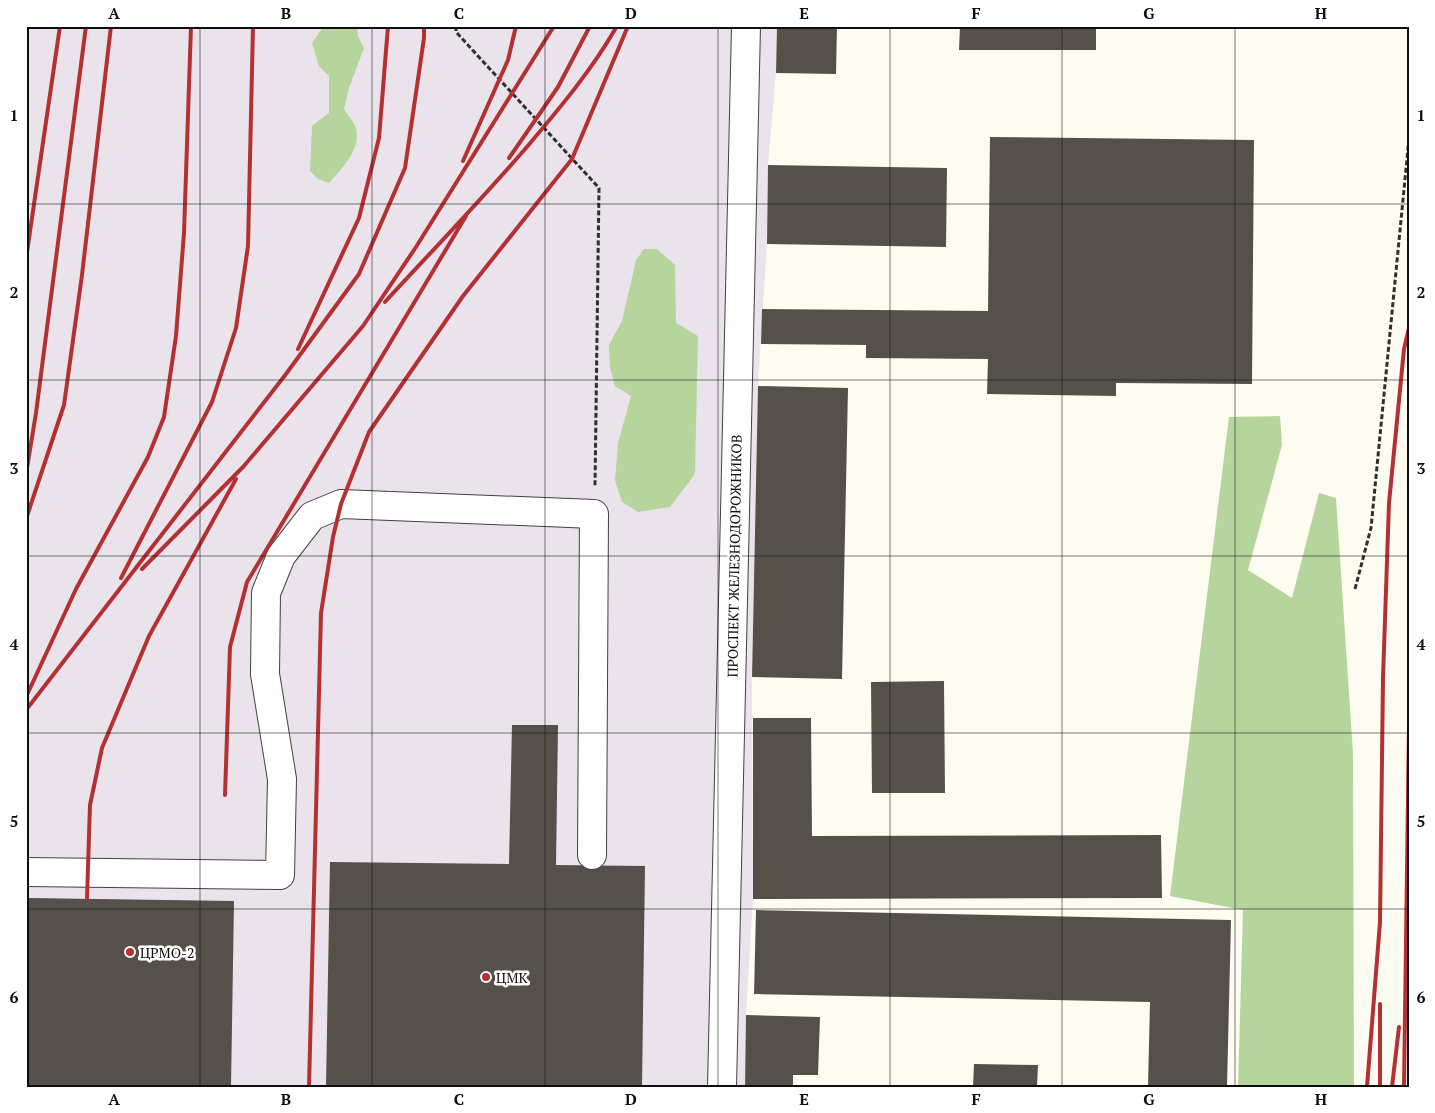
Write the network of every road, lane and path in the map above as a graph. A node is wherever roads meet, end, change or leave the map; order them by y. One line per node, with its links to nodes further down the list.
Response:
1 (456, 26): 4 (path)
2 (746, 26): 8 (street, ПРОСПЕКТ ЖЕЛЕЗНОДОРОЖНИКОВ)
3 (1409, 138): 5 (path)
4 (594, 514): 6 (street); 7 (street)
5 (1355, 589)
6 (592, 855)
7 (26, 872)
8 (722, 1087)

